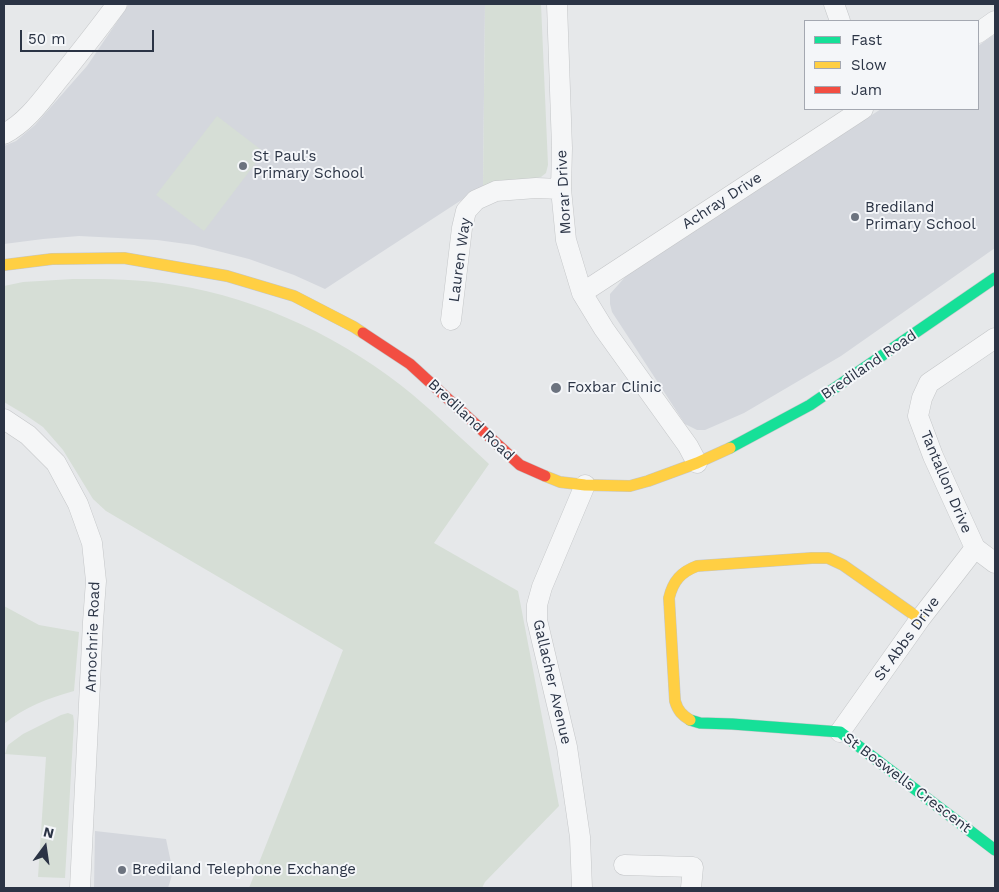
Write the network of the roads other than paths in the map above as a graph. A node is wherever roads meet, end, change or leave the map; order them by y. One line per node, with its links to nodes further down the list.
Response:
1 (116, 4): 8 (street)
2 (557, 4): 9 (street, Morar Drive)
3 (834, 4): 4 (street)
4 (840, 20)
5 (995, 21): 6 (street)
6 (979, 32)
7 (860, 110): 12 (street, Achray Drive)
8 (4, 134)
9 (561, 189): 12 (street, Morar Drive); 13 (street, Lauren Way)
10 (4, 266): 17 (street, Brediland Road)
11 (995, 278): 16 (street, Brediland Road)
12 (582, 293): 16 (street, Morar Drive)
13 (451, 320)
14 (995, 338): 18 (street, Tantallon Drive)
15 (4, 419): 24 (street, Amochrie Road)
16 (697, 463): 17 (street, Brediland Road)
17 (585, 485): 25 (street, Gallacher Avenue)
18 (975, 548): 19 (street, Tantallon Drive); 20 (street, St Abbs Drive)
19 (995, 563)
20 (920, 619): 21 (street, St Abbs Drive); 21 (street, St Boswells Crescent)
21 (840, 732): 22 (street, St Boswells Crescent)
22 (995, 850)
23 (624, 865): 26 (street)
24 (80, 888)
25 (582, 888)
26 (691, 888)

